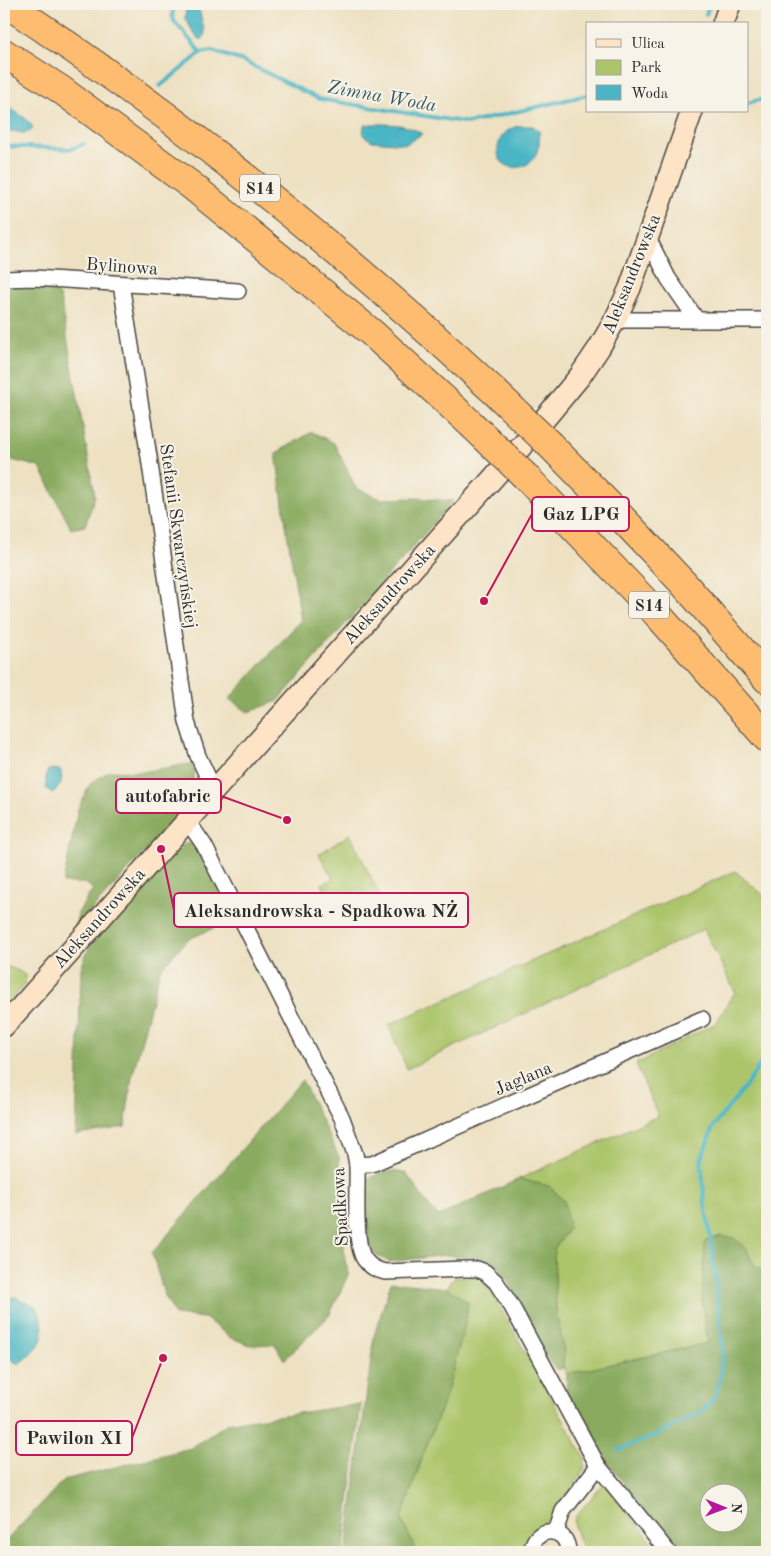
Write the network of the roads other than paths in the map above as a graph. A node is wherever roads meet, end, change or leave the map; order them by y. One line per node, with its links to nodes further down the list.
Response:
1 (7, 4): 13 (highway, S14, bridge)
2 (730, 4): 3 (main road)
3 (724, 22)
4 (4, 52): 14 (highway, S14, bridge)
5 (692, 112): 6 (main road, Aleksandrowska)
6 (648, 238): 10 (main road, Aleksandrowska); 11 (street)
7 (4, 279): 8 (street, Bylinowa)
8 (121, 284): 9 (street, Bylinowa); 15 (street, Stefanii Skwarczyńskiej)
9 (238, 291)
10 (616, 320): 11 (street); 15 (main road, Aleksandrowska)
11 (697, 320): 12 (street)
12 (767, 320)
13 (767, 679)
14 (767, 738)
15 (214, 790): 16 (main road, Aleksandrowska)
16 (187, 820): 18 (main road, Aleksandrowska); 19 (street, Spadkowa)
17 (702, 1019): 19 (street, Jaglana)
18 (4, 1026)
19 (357, 1165): 20 (street, Spadkowa)
20 (598, 1466): 21 (street); 24 (street, Spadkowa)
21 (556, 1532): 22 (street); 23 (street)
22 (532, 1552)
23 (568, 1552)
24 (668, 1552)

